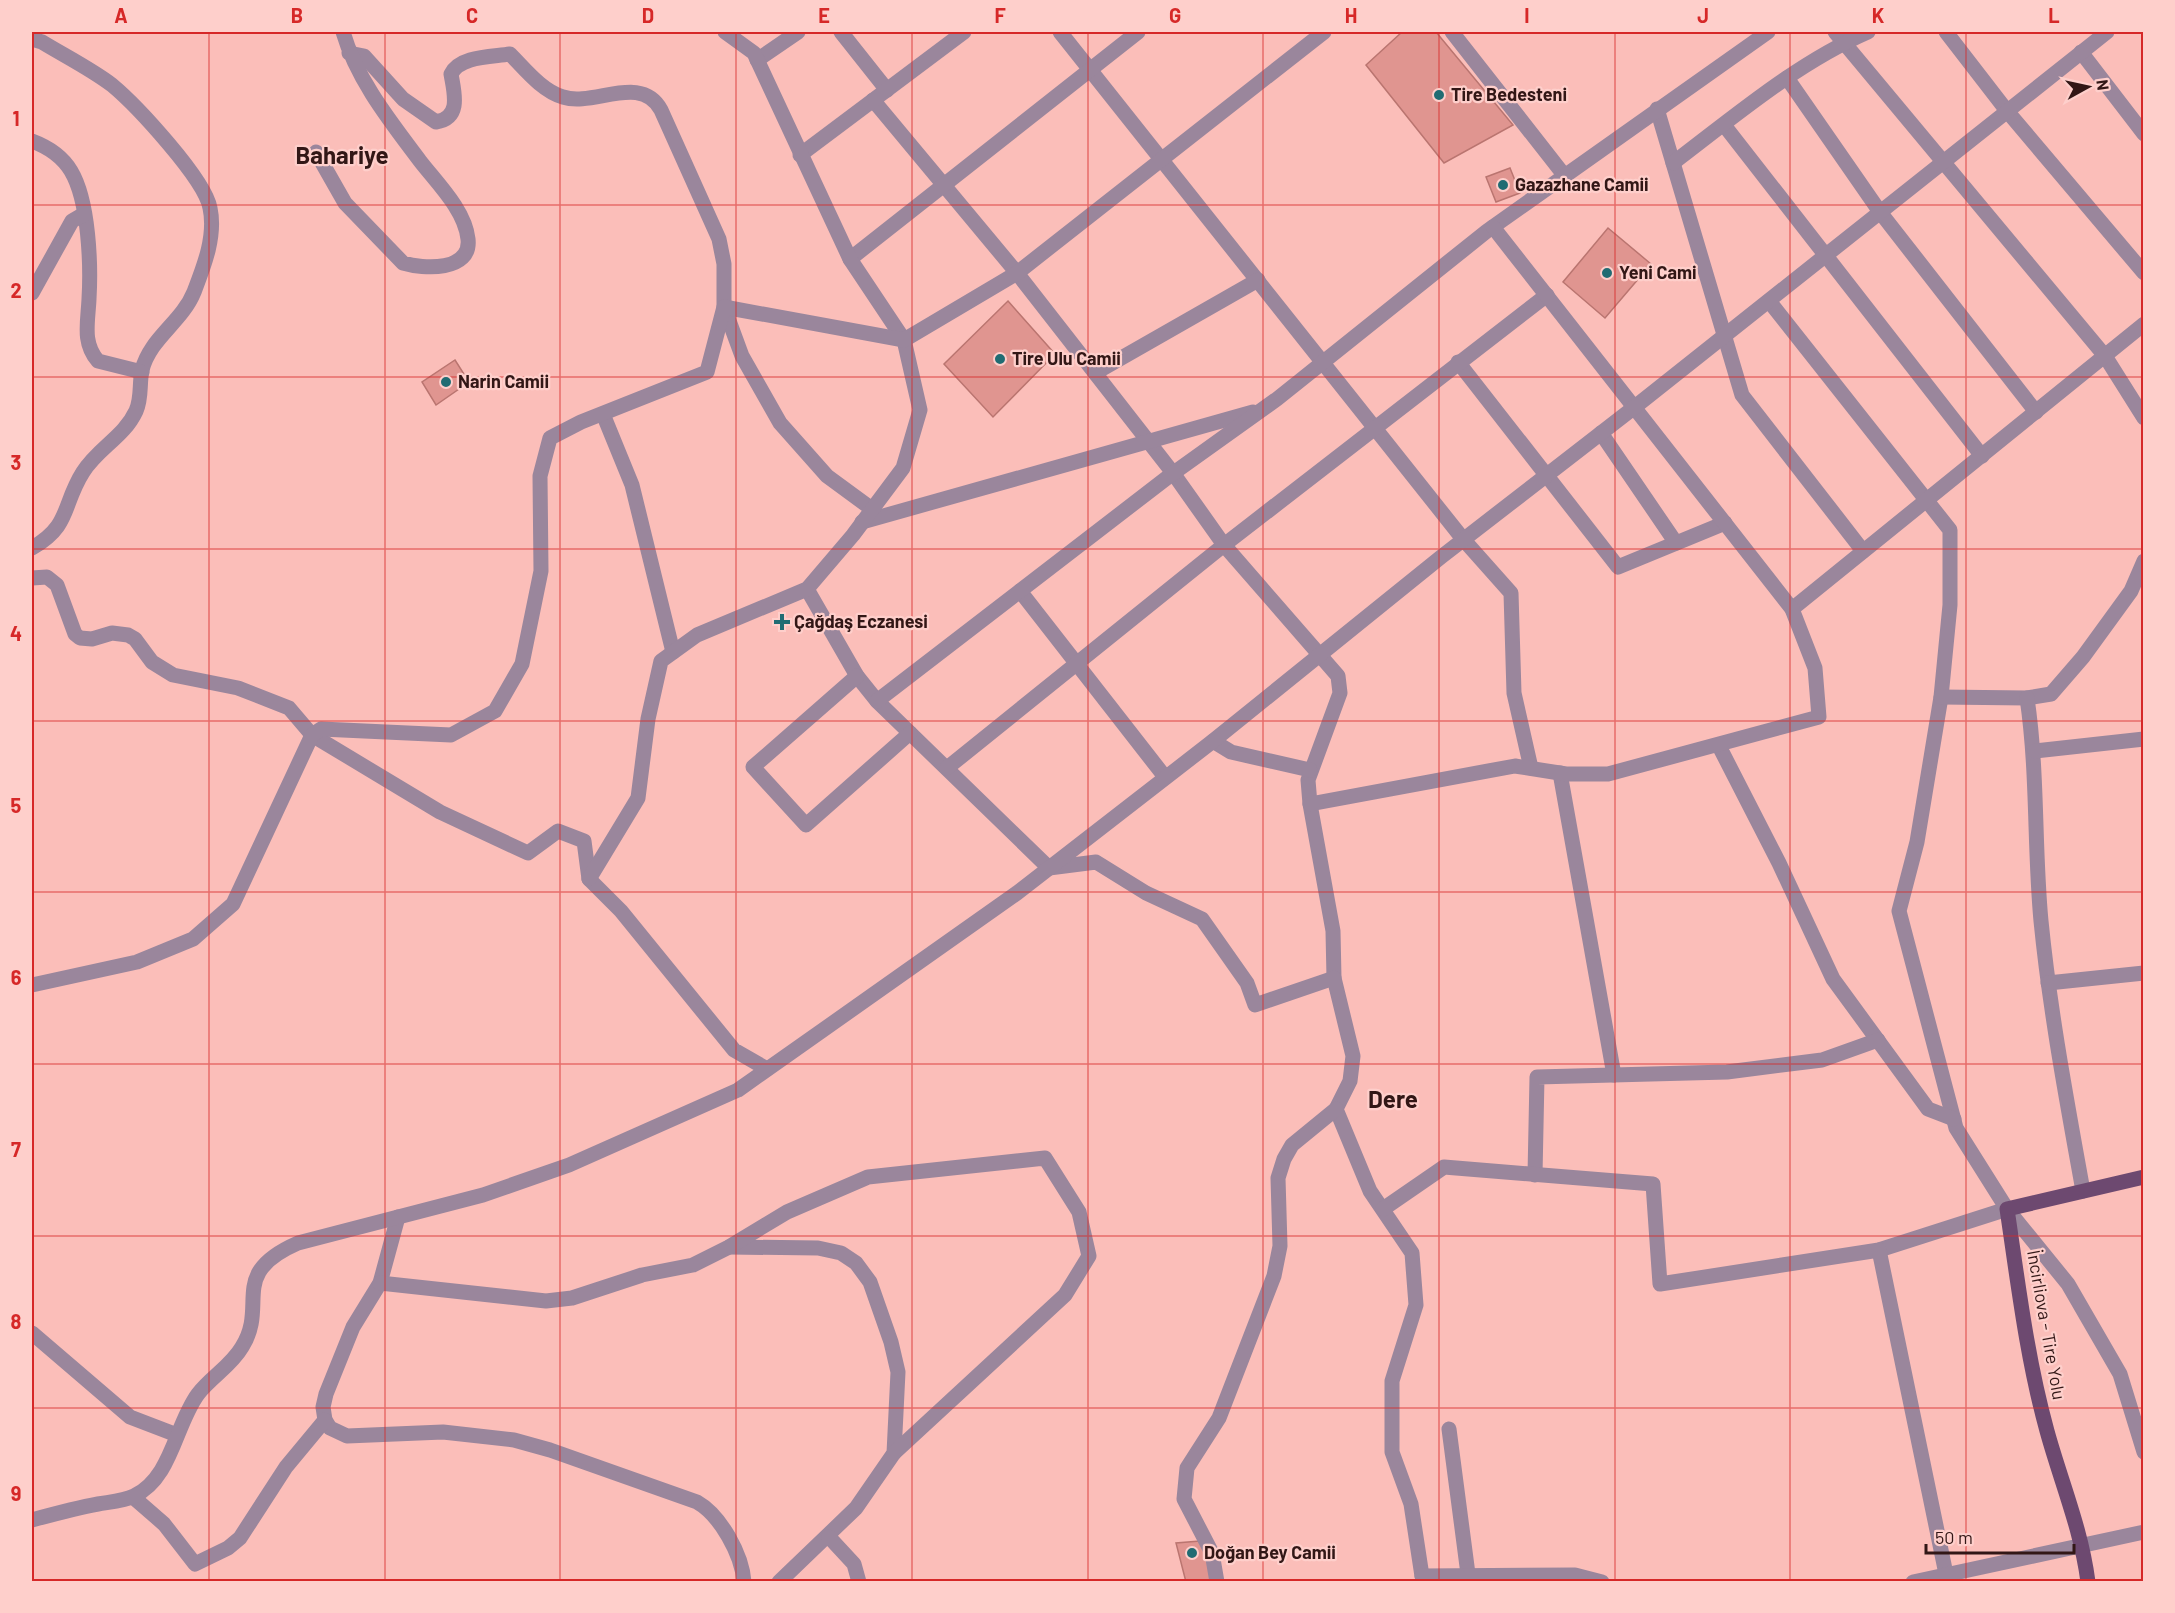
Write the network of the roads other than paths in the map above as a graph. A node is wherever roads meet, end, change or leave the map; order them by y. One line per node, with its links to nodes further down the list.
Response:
1 (343, 32): 17 (street)
2 (725, 32): 18 (street)
3 (798, 32): 18 (street)
4 (841, 32): 21 (street)
5 (964, 32): 21 (street)
6 (1060, 32): 19 (street)
7 (1138, 32): 19 (street)
8 (1324, 32): 30 (street)
9 (1452, 32): 33 (street)
10 (1768, 32): 23 (street)
11 (1868, 32): 14 (street)
12 (1946, 32): 24 (street)
13 (2107, 32): 16 (street)
14 (1840, 37): 20 (street); 32 (street)
15 (32, 39): 53 (street)
16 (2081, 52): 24 (street); 26 (street)
17 (349, 53): 28 (street); 46 (street)
18 (757, 60): 29 (street)
19 (1092, 70): 30 (street); 34 (street)
20 (1787, 78): 25 (street); 35 (street)
21 (886, 90): 22 (street)
22 (873, 100): 29 (street); 34 (street)
23 (1657, 109): 31 (street); 33 (street)
24 (2007, 111): 32 (street); 41 (street)
25 (1724, 125): 31 (street); 38 (street)
26 (2144, 134)
27 (32, 141): 36 (street)
28 (316, 152)
29 (800, 155): 39 (street)
30 (1161, 160): 40 (street); 42 (street)
31 (1673, 163): 48 (street)
32 (1942, 163): 35 (street); 50 (street)
33 (1564, 175): 37 (street)
34 (944, 186): 39 (street); 40 (street)
35 (1880, 212): 38 (street); 57 (street)
36 (84, 214): 43 (street); 53 (street)
37 (1493, 227): 44 (street); 51 (street)
38 (1825, 256): 45 (street); 63 (street)
39 (850, 259): 49 (street)
40 (1017, 273): 49 (street); 54 (street)
41 (2144, 273)
42 (1258, 280): 51 (street); 54 (street)
43 (32, 293)
44 (1547, 295): 52 (street); 55 (street)
45 (1769, 301): 48 (street); 66 (street)
46 (724, 307): 49 (street); 58 (street); 67 (street)
47 (2144, 324): 50 (street)
48 (1724, 337): 55 (street); 74 (street)
49 (904, 340): 67 (street)
50 (2105, 356): 57 (street); 59 (street)
51 (1324, 362): 56 (street); 60 (street)
52 (1458, 362): 60 (street); 65 (street)
53 (142, 372): 73 (street)
54 (1095, 373): 62 (street)
55 (1636, 406): 61 (street); 69 (street)
56 (1264, 409): 62 (street); 64 (street)
57 (2036, 412): 63 (street)
58 (603, 414): 80 (street); 88 (street)
59 (2144, 418)
60 (1374, 427): 70 (street); 72 (street)
61 (1601, 433): 65 (street); 71 (street)
62 (1148, 441): 64 (street); 68 (street)
63 (1982, 456): 66 (street)
64 (1173, 473): 72 (street); 78 (street)
65 (1546, 475): 70 (street); 71 (street)
66 (1927, 500): 74 (street); 84 (street)
67 (872, 509): 68 (street)
68 (862, 522): 77 (street)
69 (1725, 523): 71 (street); 79 (street)
70 (1463, 539): 81 (street); 94 (street)
71 (1676, 543)
72 (1224, 545): 81 (street); 82 (street)
73 (32, 548)
74 (1863, 551): 79 (street)
75 (2144, 561): 85 (street)
76 (32, 578): 88 (street)
77 (807, 589): 80 (street); 83 (street)
78 (1020, 591): 82 (street); 86 (street)
79 (1792, 609): 91 (street)
80 (673, 652): 100 (street)
81 (1319, 655): 90 (street); 95 (street)
82 (1077, 662): 93 (street); 97 (street)
83 (857, 676): 86 (street); 87 (street)
84 (1941, 697): 85 (street); 109 (street)
85 (2027, 698): 92 (street)
86 (877, 701): 87 (street)
87 (910, 733): 93 (street)
88 (312, 735): 100 (street); 104 (street)
89 (2144, 739): 92 (street)
90 (1213, 741): 95 (street); 97 (street)
91 (1719, 746): 96 (street); 105 (street)
92 (2035, 751): 103 (street)
93 (947, 768): 99 (street)
94 (1531, 768): 96 (street); 98 (street)
95 (1310, 770): 98 (street)
96 (1560, 773): 107 (street)
97 (1165, 777): 99 (street)
98 (1310, 804): 102 (street)
99 (1049, 868): 102 (street); 106 (street)
100 (589, 879): 106 (street)
101 (2144, 973): 103 (street)
102 (1334, 978): 108 (street)
103 (2048, 983): 112 (street)
104 (32, 985)
105 (1878, 1040): 107 (street); 109 (street)
106 (767, 1069): 115 (street)
107 (1614, 1075): 110 (street)
108 (1336, 1109): 113 (street); 136 (street)
109 (1954, 1119): 114 (street)
110 (1535, 1175): 113 (street); 117 (street)
111 (2144, 1177): 112 (main road)
112 (2083, 1191): 114 (main road)
113 (1383, 1209): 132 (street)
114 (2007, 1209): 117 (street); 123 (street); 129 (main road, İncirliova - Tire Yolu)
115 (398, 1217): 118 (street); 122 (street)
116 (729, 1247): 118 (street); 124 (street); 124 (street)
117 (1879, 1250): 131 (street)
118 (380, 1283): 120 (street)
119 (32, 1333): 122 (street)
120 (325, 1420): 125 (street); 133 (street)
121 (1449, 1430): 130 (street)
122 (177, 1435): 125 (street)
123 (2144, 1452)
124 (894, 1453): 128 (street)
125 (133, 1497): 126 (street)
126 (32, 1520)
127 (2144, 1532): 129 (street)
128 (829, 1537): 134 (street); 135 (street)
129 (2083, 1545): 131 (street); 139 (main road, İncirliova - Tire Yolu)
130 (1468, 1574): 132 (street); 137 (street)
131 (1946, 1574): 138 (street)
132 (1424, 1579)
133 (744, 1581)
134 (779, 1581)
135 (859, 1581)
136 (1217, 1581)
137 (1602, 1581)
138 (1913, 1581)
139 (2088, 1581)

